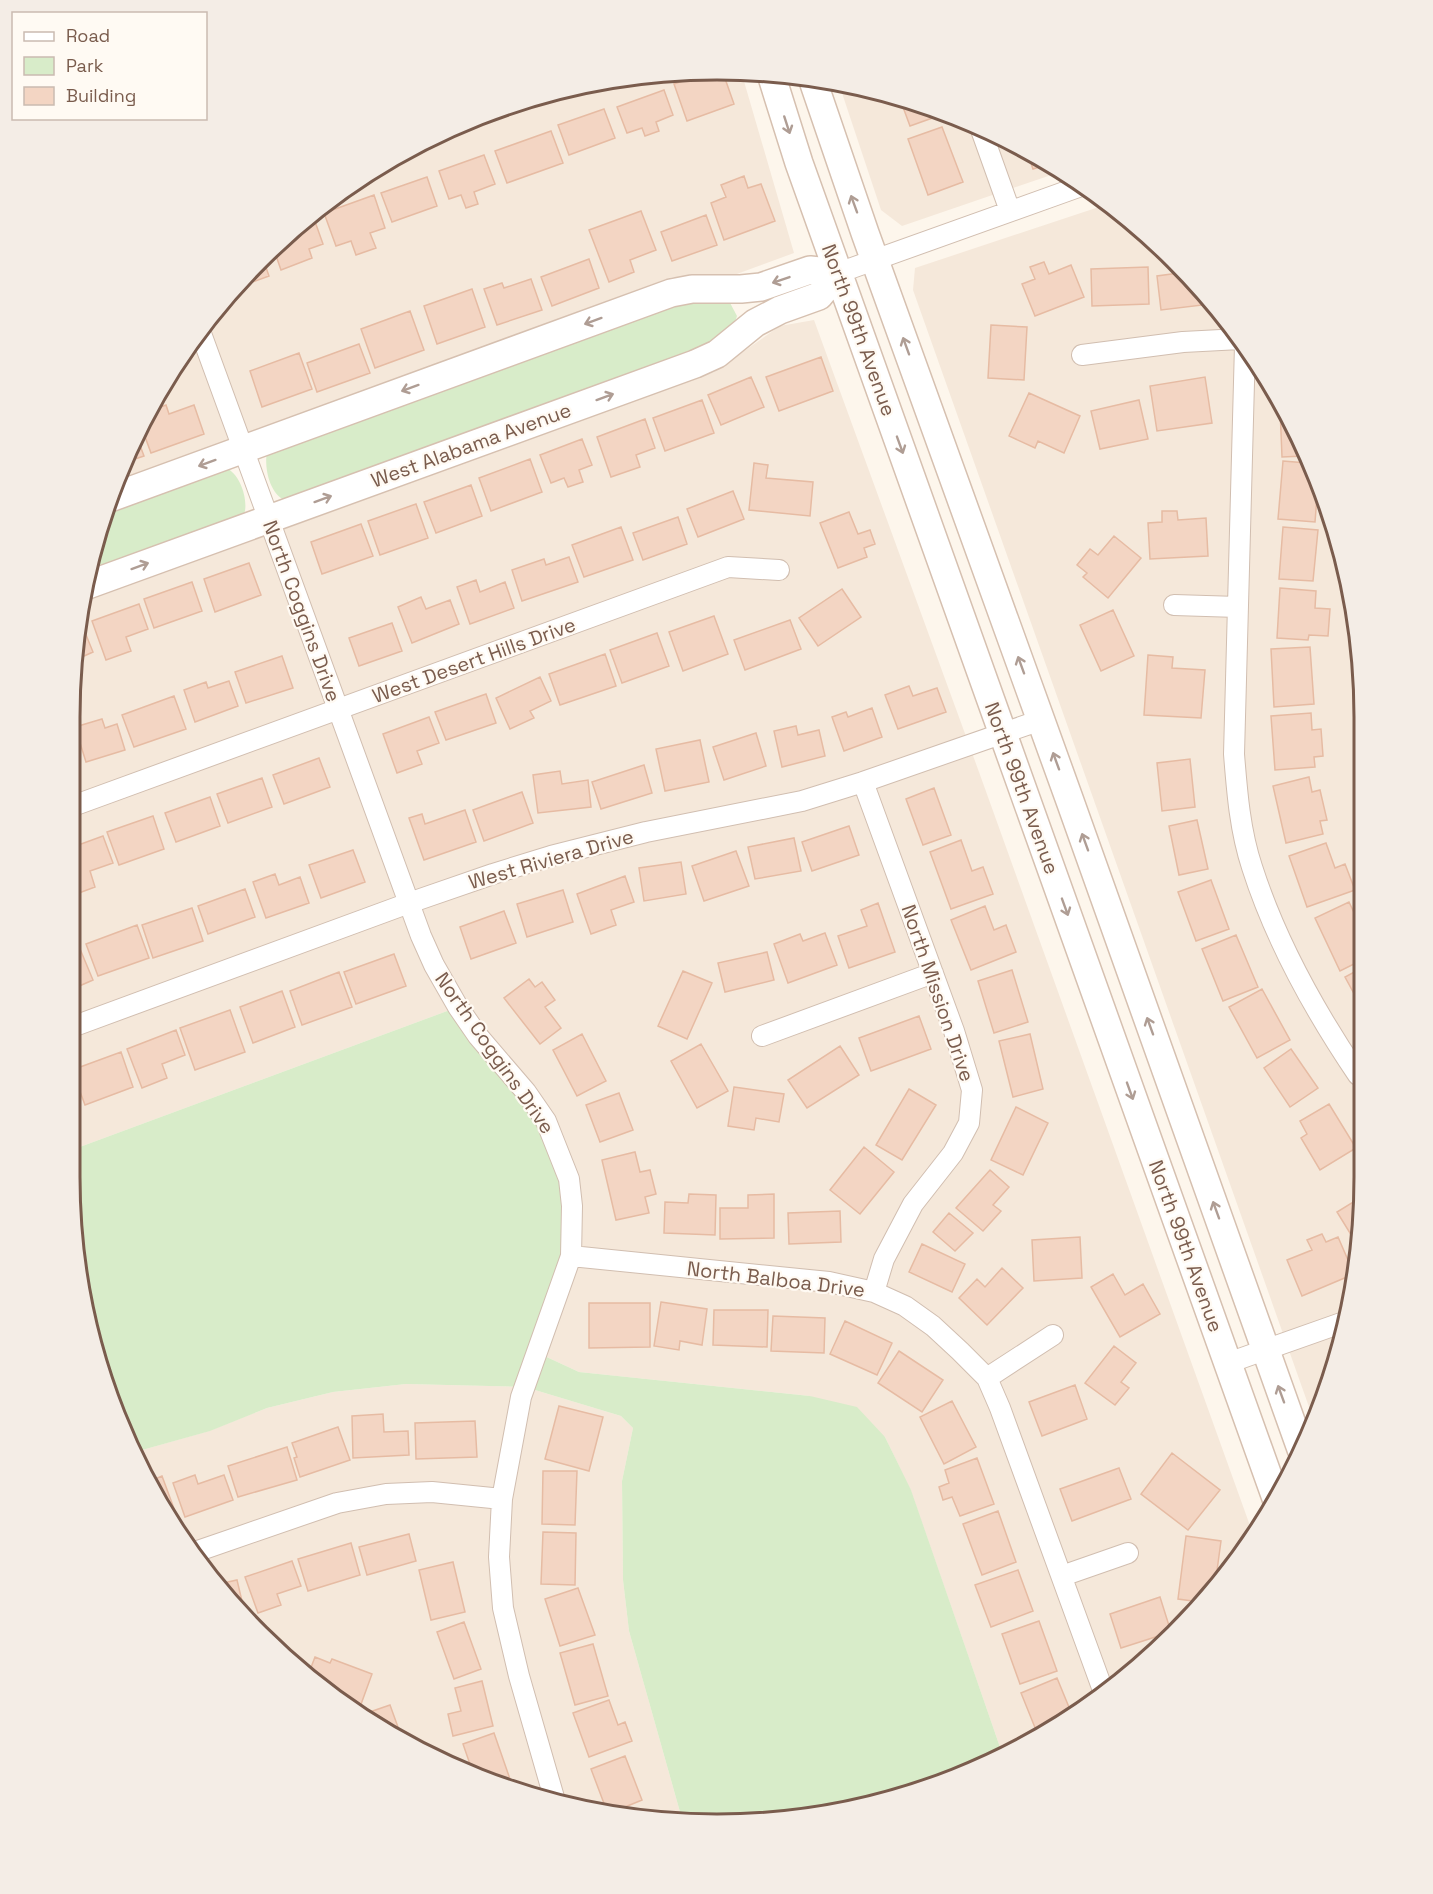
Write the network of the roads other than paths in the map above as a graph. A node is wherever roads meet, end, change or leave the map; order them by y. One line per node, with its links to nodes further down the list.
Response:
1 (774, 82): 7 (main road, North 99th Avenue, one-way to 7)
2 (815, 88): 6 (main road, North 99th Avenue, one-way to 2)
3 (984, 139): 5 (street)
4 (1073, 189): 5 (street, West Alabama Avenue)
5 (1010, 211): 6 (street, West Alabama Avenue)
6 (874, 259): 7 (street, West Alabama Avenue); 20 (main road, North 99th Avenue, one-way to 6)
7 (838, 273): 12 (main road, West Alabama Avenue, one-way to 12); 14 (main road, West Alabama Avenue, one-way to 7); 21 (main road, North 99th Avenue, one-way to 21)
8 (203, 340): 12 (street, North Coggins Drive)
9 (1229, 340): 10 (street)
10 (1082, 356)
11 (1245, 361): 18 (street)
12 (243, 450): 13 (main road, West Alabama Avenue, one-way to 13); 14 (street, North Coggins Drive)
13 (120, 494)
14 (268, 519): 16 (main road, West Alabama Avenue, one-way to 14); 19 (street, North Coggins Drive)
15 (779, 570): 19 (street, West Desert Hills Drive)
16 (94, 583)
17 (1174, 605): 18 (street)
18 (1238, 608): 28 (street)
19 (339, 710): 23 (street, West Desert Hills Drive); 24 (street, North Coggins Drive)
20 (1041, 720): 21 (street, West Riviera Drive); 33 (main road, North 99th Avenue, one-way to 20)
21 (1002, 733): 22 (street, West Riviera Drive); 34 (main road, North 99th Avenue, one-way to 34)
22 (863, 782): 24 (street, West Riviera Drive); 25 (street, North Mission Drive)
23 (80, 803)
24 (409, 903): 26 (street, West Riviera Drive); 29 (street, North Coggins Drive)
25 (933, 973): 27 (street); 30 (street, North Mission Drive)
26 (80, 1024)
27 (762, 1036)
28 (1354, 1067)
29 (571, 1256): 30 (street, North Balboa Drive); 38 (street, North Coggins Drive)
30 (874, 1292): 35 (street, North Balboa Drive)
31 (1336, 1325): 33 (street)
32 (1053, 1335): 35 (street)
33 (1266, 1351): 34 (street); 36 (main road, North 99th Avenue, one-way to 33)
34 (1228, 1363): 37 (main road, North 99th Avenue)
35 (987, 1378): 41 (street, North Balboa Drive)
36 (1297, 1438)
37 (1273, 1487)
38 (502, 1499): 39 (street); 43 (street, North Coggins Drive)
39 (200, 1550)
40 (1128, 1553): 41 (street)
41 (1062, 1576): 42 (street, North Balboa Drive)
42 (1101, 1685)
43 (553, 1793)

